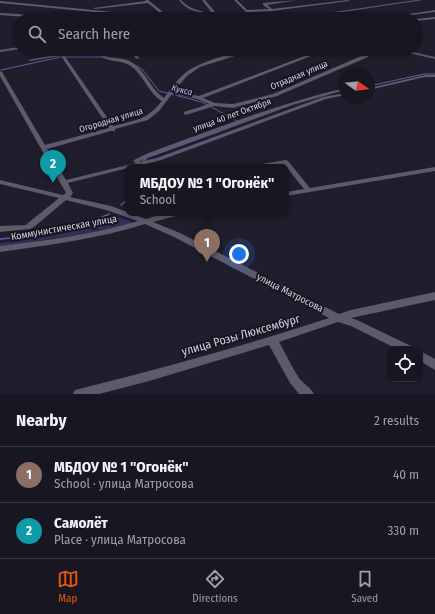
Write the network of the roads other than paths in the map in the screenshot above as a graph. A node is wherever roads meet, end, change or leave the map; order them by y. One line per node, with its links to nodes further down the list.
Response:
1 (180, 0): 18 (street)
2 (203, 0): 19 (street)
3 (235, 0): 13 (street)
4 (297, 0): 14 (street)
5 (422, 0): 20 (street)
6 (36, 1): 10 (street)
7 (147, 1): 12 (street); 17 (street)
8 (348, 1): 14 (street)
9 (0, 2): 10 (street)
10 (21, 4): 11 (street); 12 (street)
11 (7, 8)
12 (77, 9): 16 (street)
13 (246, 10): 14 (street)
14 (272, 10)
15 (435, 11): 21 (street)
16 (107, 12)
17 (161, 12)
18 (204, 12)
19 (213, 12)
20 (338, 12)
21 (423, 12)
22 (12, 13): 23 (street)
23 (0, 14)
24 (435, 18): 25 (street)
25 (423, 19)
26 (12, 49): 27 (street)
27 (0, 51)
28 (423, 55): 35 (street)
29 (56, 56): 36 (street)
30 (63, 56): 48 (street)
31 (102, 56): 45 (street)
32 (233, 56): 42 (street, Огородная улица)
33 (309, 56): 44 (street)
34 (364, 56): 46 (street, Отрадная улица)
35 (435, 58)
36 (30, 60)
37 (0, 72): 49 (street)
38 (435, 75): 39 (street); 40 (street)
39 (375, 83)
40 (375, 88)
41 (339, 90): 50 (street, улица 40 лет Октября)
42 (170, 93): 44 (street); 45 (street, Огородная улица)
43 (339, 95): 51 (street, улица 40 лет Октября)
44 (199, 98): 46 (street)
45 (165, 101): 48 (street, Огородная улица)
46 (211, 105): 47 (street)
47 (186, 113)
48 (113, 130): 49 (street, Огородная улица)
49 (43, 148): 58 (street)
50 (132, 164)
51 (136, 164)
52 (274, 164): 53 (street)
53 (288, 164)
54 (289, 166): 59 (street)
55 (125, 167): 58 (street, улица 40 лет Октября)
56 (435, 169): 59 (street)
57 (0, 182): 61 (street, улица Матросова)
58 (64, 182): 61 (street)
59 (308, 190): 60 (street)
60 (289, 193)
61 (65, 198): 62 (street, улица Матросова); 66 (street, Коммунистическая улица)
62 (125, 214)
63 (131, 216): 65 (street, улица Матросова)
64 (165, 216): 65 (street, Коммунистическая улица)
65 (145, 221): 67 (street, Коммунистическая улица); 69 (street, улица Матросова)
66 (0, 229)
67 (0, 249)
68 (435, 296): 69 (street, улица Розы Люксембург)
69 (340, 319): 70 (street, улица Розы Люксембург); 71 (street, улица Матросова)
70 (270, 340): 74 (street, улица Розы Люксембург); 75 (street)
71 (401, 346)
72 (423, 358): 73 (street)
73 (435, 365)
74 (78, 394)
75 (308, 394)

